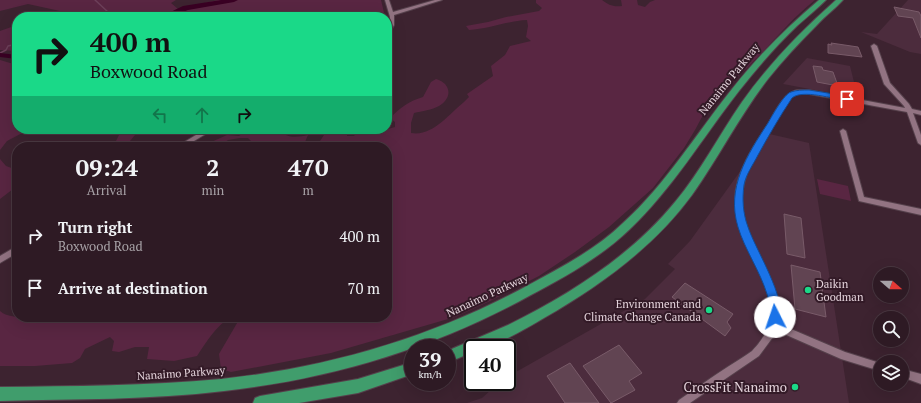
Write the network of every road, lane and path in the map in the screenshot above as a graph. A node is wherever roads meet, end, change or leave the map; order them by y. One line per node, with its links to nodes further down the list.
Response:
1 (387, 0): 7 (street)
2 (440, 0): 8 (street)
3 (819, 0): 9 (highway)
4 (823, 0): 9 (highway, Nanaimo Parkway)
5 (840, 0): 11 (highway)
6 (845, 0): 11 (highway)
7 (391, 12)
8 (392, 14): 10 (street)
9 (800, 20): 28 (highway, Nanaimo Parkway)
10 (392, 26)
11 (809, 28): 23 (highway)
12 (874, 46): 13 (street)
13 (909, 111): 14 (street); 18 (street); 22 (street)
14 (921, 113)
15 (842, 131): 19 (street)
16 (201, 134): 17 (street)
17 (188, 142)
18 (921, 143)
19 (921, 212)
20 (12, 252): 21 (street)
21 (0, 260)
22 (773, 325): 24 (street); 30 (street)
23 (456, 352)
24 (873, 365)
25 (404, 371): 29 (highway)
26 (909, 375): 27 (street)
27 (921, 379)
28 (0, 394)
29 (260, 403)
30 (682, 403)

